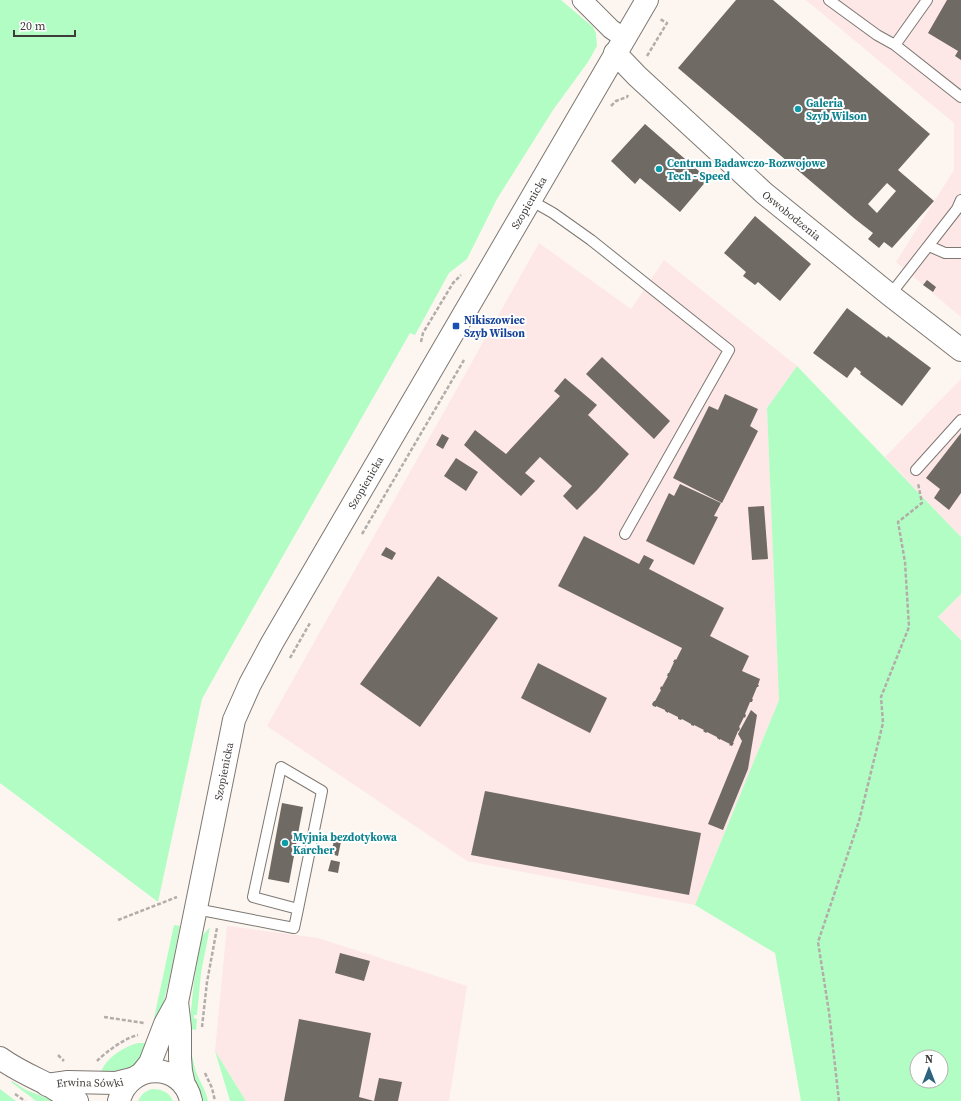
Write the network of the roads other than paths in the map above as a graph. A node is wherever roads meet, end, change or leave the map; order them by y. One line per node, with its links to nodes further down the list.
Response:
1 (582, 0): 6 (street)
2 (647, 0): 6 (street, Szopienicka)
3 (829, 0): 5 (lane)
4 (927, 0): 5 (lane)
5 (895, 44): 7 (lane)
6 (620, 46): 8 (street, Szopienicka); 12 (street, Oswobodzenia)
7 (961, 97)
8 (530, 200): 16 (lane); 17 (street, Szopienicka)
9 (961, 200): 10 (lane)
10 (928, 246): 11 (lane); 12 (lane)
11 (961, 253)
12 (890, 295): 13 (street, Oswobodzenia)
13 (961, 350)
14 (961, 420): 15 (lane)
15 (916, 470)
16 (625, 534)
17 (196, 909): 18 (lane); 19 (street, Szopienicka)
18 (298, 909): 18 (lane)
19 (177, 1002): 21 (street, Szopienicka); 23 (street, Szopienicka)
20 (0, 1058): 22 (street, Erwina Sówki)
21 (137, 1076): 22 (street, Erwina Sówki); 23 (street, Erwina Sówki); 25 (street, Szopienicka)
22 (47, 1084): 24 (street, Erwina Sówki)
23 (188, 1093)
24 (77, 1101)
25 (119, 1101)

